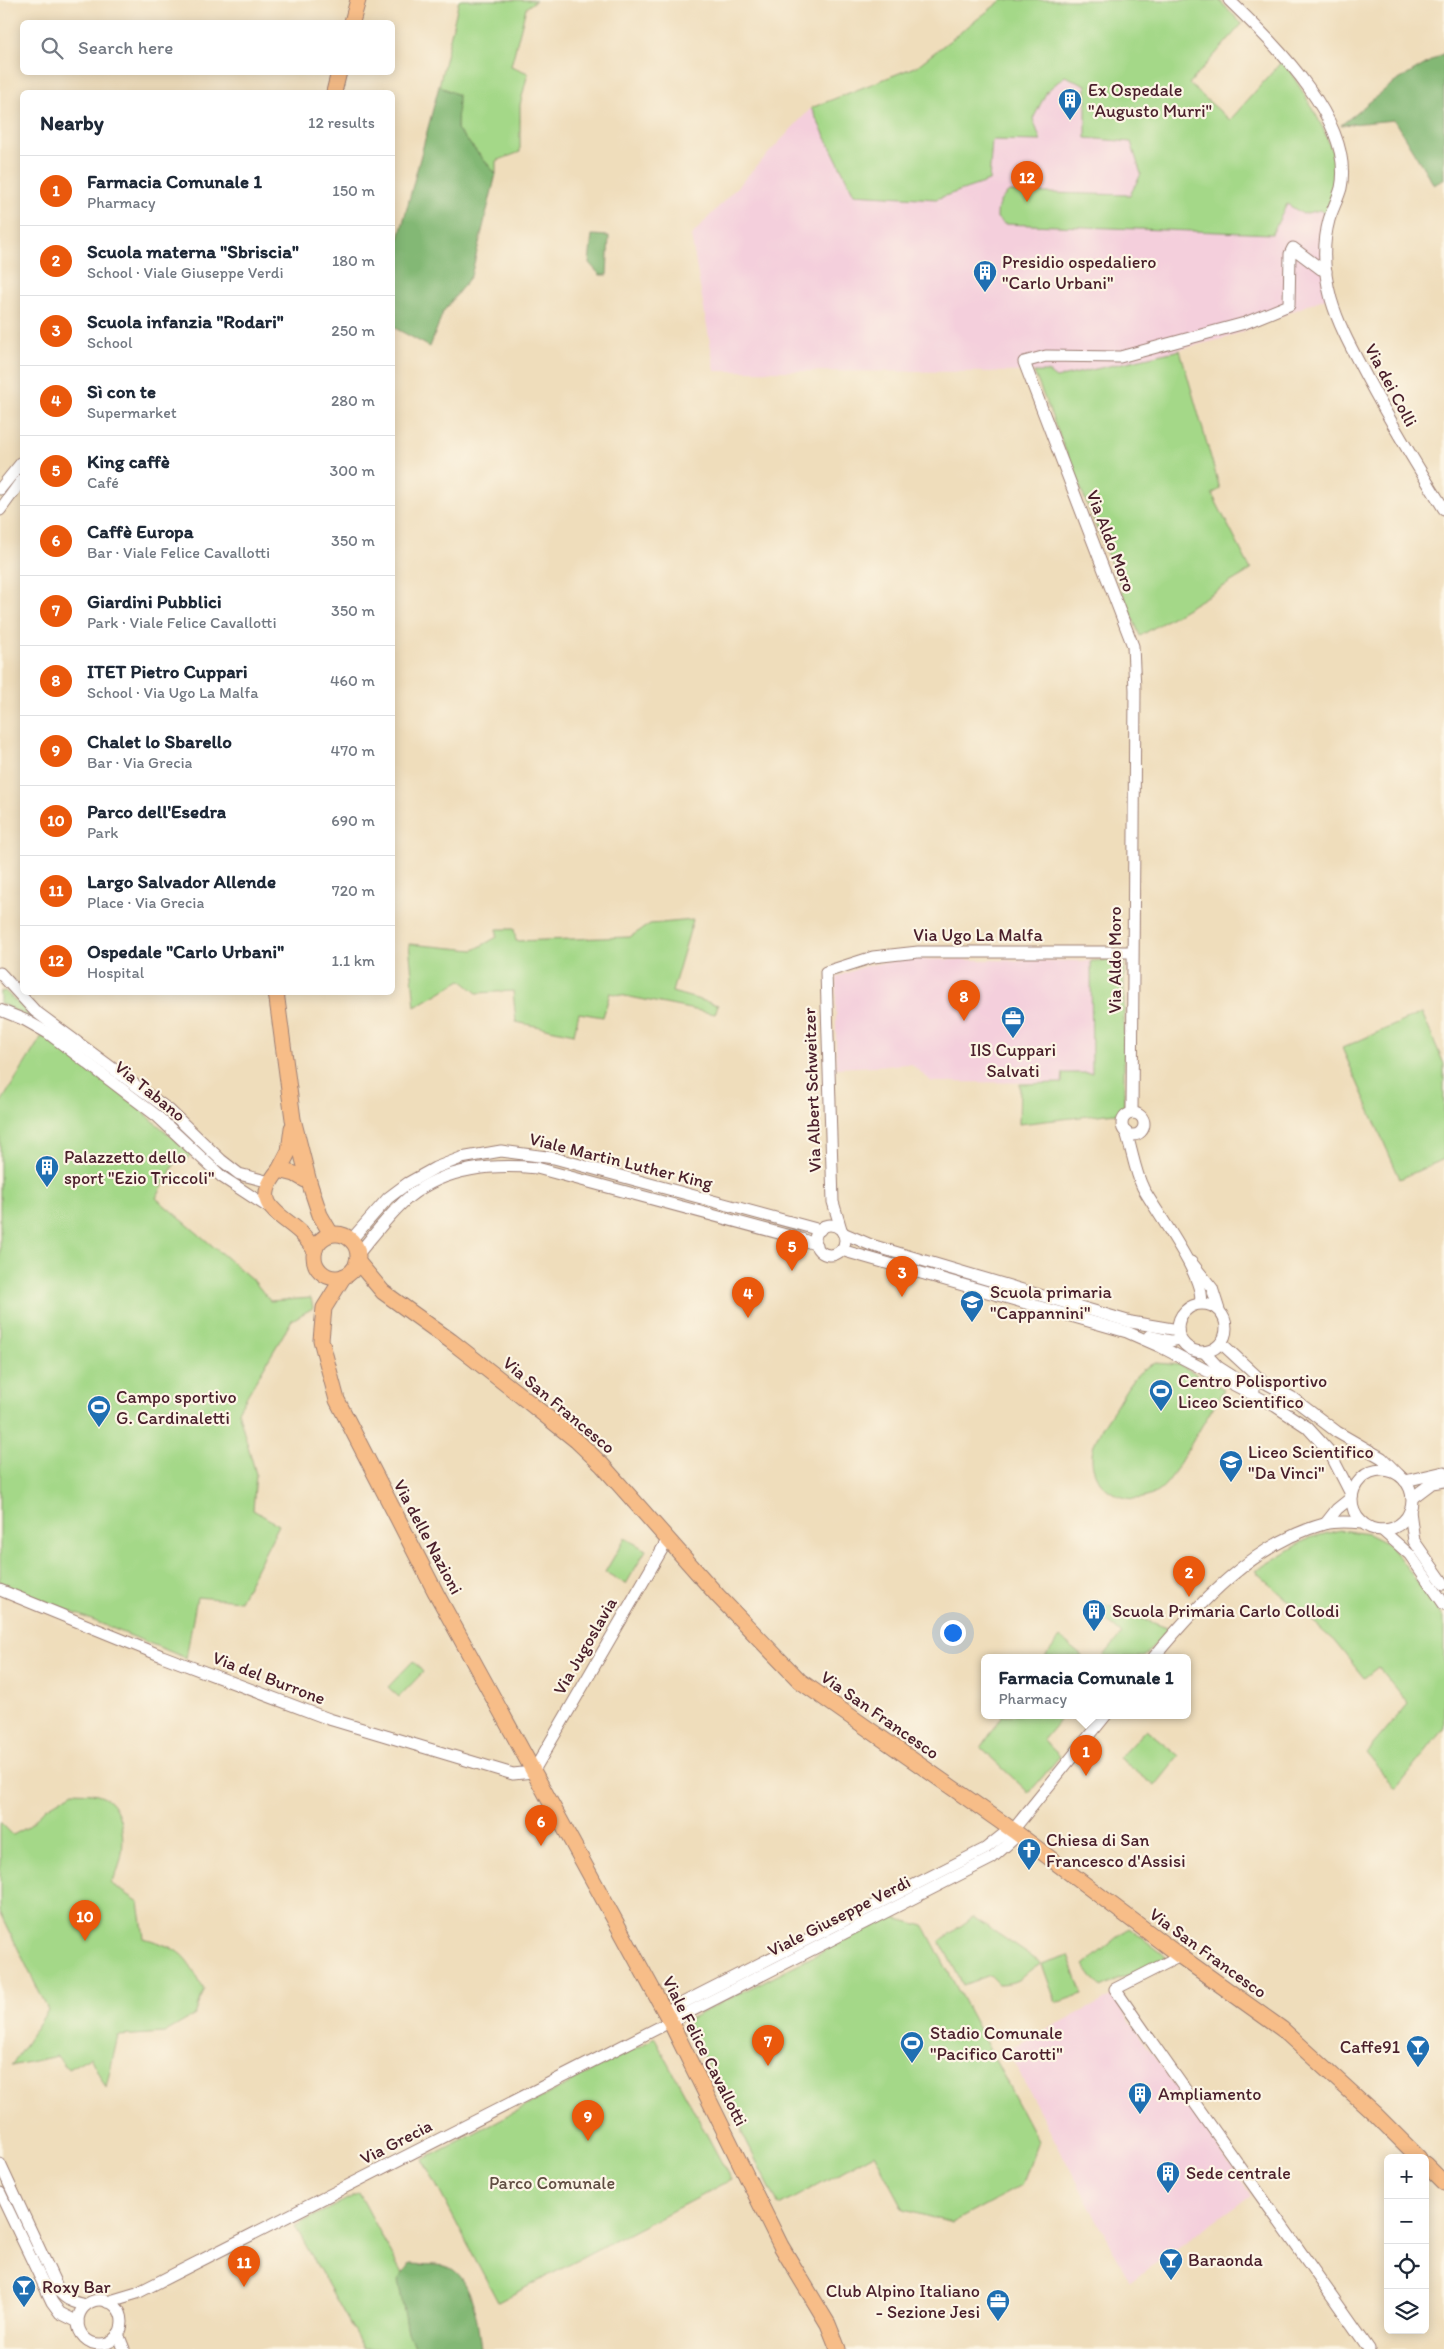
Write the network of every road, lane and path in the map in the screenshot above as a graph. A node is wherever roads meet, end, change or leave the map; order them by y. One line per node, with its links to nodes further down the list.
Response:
1 (358, 0): 3 (main road)
2 (1229, 0): 6 (street, Via dei Colli)
3 (353, 20)
4 (338, 75): 5 (main road)
5 (334, 90)
6 (1326, 271): 10 (street, Via dei Colli); 12 (street, Via Aldo Moro)
7 (20, 465): 9 (street)
8 (20, 483): 11 (street)
9 (0, 490)
10 (1444, 509)
11 (0, 510)
12 (1132, 952): 13 (street, Via Ugo La Malfa); 19 (street, Via Aldo Moro)
13 (826, 972): 26 (street, Via Albert Schweitzer)
14 (0, 973): 15 (street, Via Tabano)
15 (20, 994)
16 (21, 995): 24 (street, Via Tabano)
17 (276, 995): 20 (main road)
18 (0, 1010): 27 (street, Via Tabano)
19 (1132, 1112): 21 (street, Via Aldo Moro); 22 (street, Via Aldo Moro)
20 (293, 1119): 24 (main road); 25 (main road)
21 (1141, 1131): 22 (street); 23 (street)
22 (1126, 1132): 23 (street)
23 (1135, 1158): 35 (street)
24 (274, 1176): 25 (main road); 27 (main road)
25 (309, 1182): 30 (main road)
26 (833, 1208): 28 (street, Via Albert Schweitzer); 29 (street, Via Albert Schweitzer)
27 (271, 1209): 33 (main road)
28 (822, 1228): 29 (street, Viale Martin Luther King); 31 (street, Viale Martin Luther King); 32 (street)
29 (842, 1231): 34 (street); 40 (street, Viale Martin Luther King)
30 (331, 1234): 31 (main road); 33 (main road)
31 (351, 1240): 36 (main road)
32 (817, 1245): 34 (street, Viale Martin Luther King); 36 (street, Viale Martin Luther King)
33 (315, 1250): 36 (main road)
34 (841, 1250): 39 (street, Viale Martin Luther King)
35 (1188, 1260): 37 (street); 38 (street)
36 (352, 1266): 53 (main road, Via San Francesco); 59 (main road, Via delle Nazioni)
37 (1200, 1303): 38 (street); 40 (street)
38 (1219, 1310): 41 (street)
39 (1127, 1332): 40 (street, Viale Martin Luther King); 43 (street, Viale Martin Luther King)
40 (1179, 1335): 42 (street, Viale Martin Luther King)
41 (1221, 1343): 42 (street); 45 (street)
42 (1204, 1352): 43 (street, Viale Martin Luther King)
43 (1275, 1406): 47 (street, Viale Martin Luther King)
44 (1444, 1472): 45 (street)
45 (1402, 1478): 47 (street); 48 (street)
46 (1444, 1480): 48 (street)
47 (1352, 1496): 50 (street); 51 (street)
48 (1412, 1498): 49 (street)
49 (1410, 1511): 52 (street); 54 (street)
50 (1326, 1523): 51 (street); 57 (street)
51 (1362, 1523): 52 (street)
52 (1382, 1530): 56 (street)
53 (668, 1539): 59 (street, Via Jugoslavia); 60 (main road, Via San Francesco)
54 (1444, 1584)
55 (0, 1590): 59 (street, Via del Burrone)
56 (1444, 1604)
57 (1157, 1654)
58 (1103, 1719): 60 (street, Viale Giuseppe Verdi)
59 (534, 1772): 62 (main road, Viale Felice Cavallotti)
60 (1014, 1831): 61 (main road, Via San Francesco); 62 (street, Viale Giuseppe Verdi)
61 (1180, 1956): 63 (main road, Via San Francesco); 77 (street)
62 (668, 2017): 68 (street, Via Grecia); 76 (main road, Viale Felice Cavallotti)
63 (1415, 2154)
64 (0, 2164): 70 (street)
65 (1429, 2168): 66 (main road)
66 (1444, 2183)
67 (0, 2193): 72 (street)
68 (137, 2293): 69 (street, Via Grecia); 71 (street, Via Grecia)
69 (107, 2302): 70 (street); 71 (street)
70 (86, 2305): 72 (street)
71 (121, 2317): 73 (street)
72 (78, 2322): 74 (street)
73 (118, 2334): 74 (street); 75 (street)
74 (97, 2346)
75 (124, 2349)
76 (840, 2349)
77 (1369, 2349)

